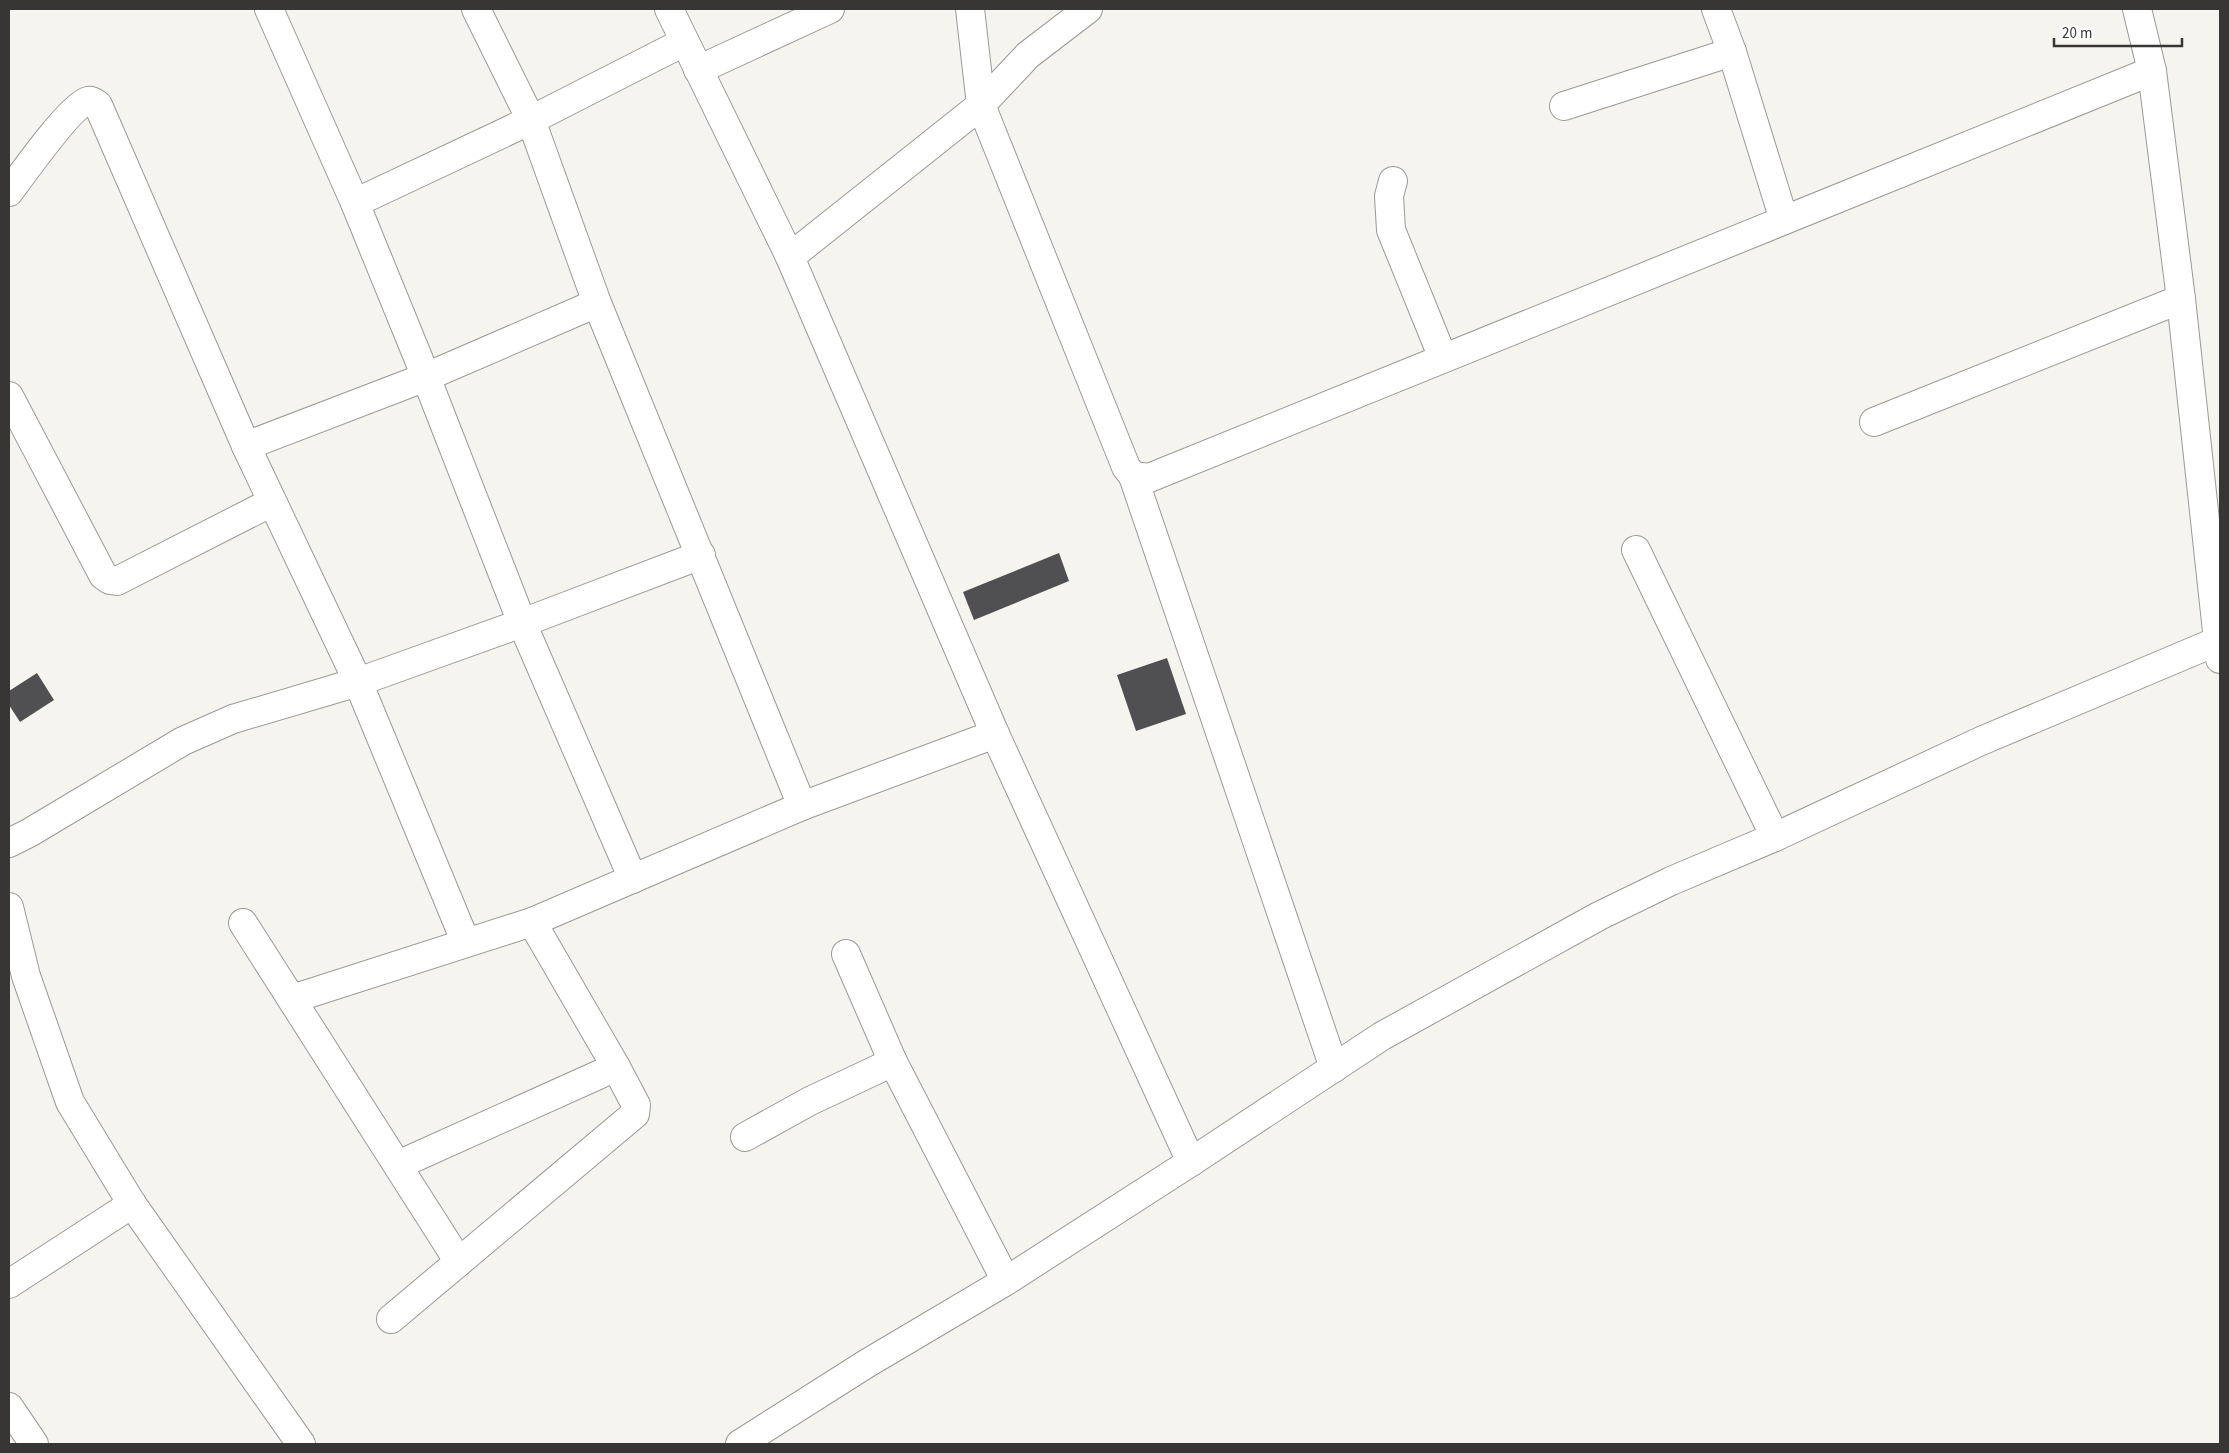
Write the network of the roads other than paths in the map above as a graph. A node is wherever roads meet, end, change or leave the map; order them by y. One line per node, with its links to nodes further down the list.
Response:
1 (269, 9): 18 (street)
2 (476, 9): 15 (street)
3 (669, 9): 9 (street)
4 (830, 9): 11 (street)
5 (970, 9): 13 (street)
6 (1088, 9): 13 (street)
7 (1716, 9): 10 (street)
8 (2137, 9): 12 (street)
9 (684, 42): 11 (street); 15 (street)
10 (1732, 52): 14 (street); 19 (street)
11 (698, 70): 20 (street)
12 (2152, 71): 19 (street); 21 (street)
13 (981, 105): 20 (street); 28 (street)
14 (1564, 106)
15 (531, 120): 18 (street); 22 (street)
16 (1393, 181): 23 (street)
17 (9, 192): 27 (street)
18 (355, 203): 24 (street)
19 (1784, 220): 23 (street)
20 (790, 258): 35 (street)
21 (2182, 299): 26 (street); 33 (street)
22 (597, 303): 24 (street); 31 (street)
23 (1442, 358): 28 (street)
24 (426, 377): 27 (street); 32 (street)
25 (9, 396): 29 (street)
26 (1874, 422)
27 (246, 446): 29 (street)
28 (1133, 476): 48 (street)
29 (272, 502): 34 (street)
30 (1636, 550): 37 (street)
31 (701, 555): 32 (street); 36 (street)
32 (522, 623): 34 (street); 39 (street)
33 (2219, 647): 37 (street)
34 (358, 682): 38 (street); 43 (street)
35 (995, 734): 36 (street); 50 (street)
36 (802, 806): 39 (street)
37 (1775, 837): 48 (street)
38 (9, 843)
39 (633, 879): 41 (street)
40 (9, 907): 52 (street)
41 (532, 922): 43 (street); 47 (street)
42 (243, 923): 45 (street)
43 (466, 943): 45 (street)
44 (846, 954): 46 (street)
45 (292, 999): 51 (street)
46 (893, 1062): 49 (street); 54 (street)
47 (616, 1067): 51 (street); 53 (street)
48 (1334, 1068): 50 (street)
49 (745, 1137)
50 (1191, 1162): 54 (street)
51 (398, 1165): 53 (street)
52 (132, 1204): 55 (street); 59 (street)
53 (459, 1262): 56 (street)
54 (1006, 1281): 60 (street)
55 (9, 1284)
56 (391, 1319)
57 (9, 1407): 58 (street)
58 (34, 1444)
59 (301, 1444)
60 (740, 1444)

